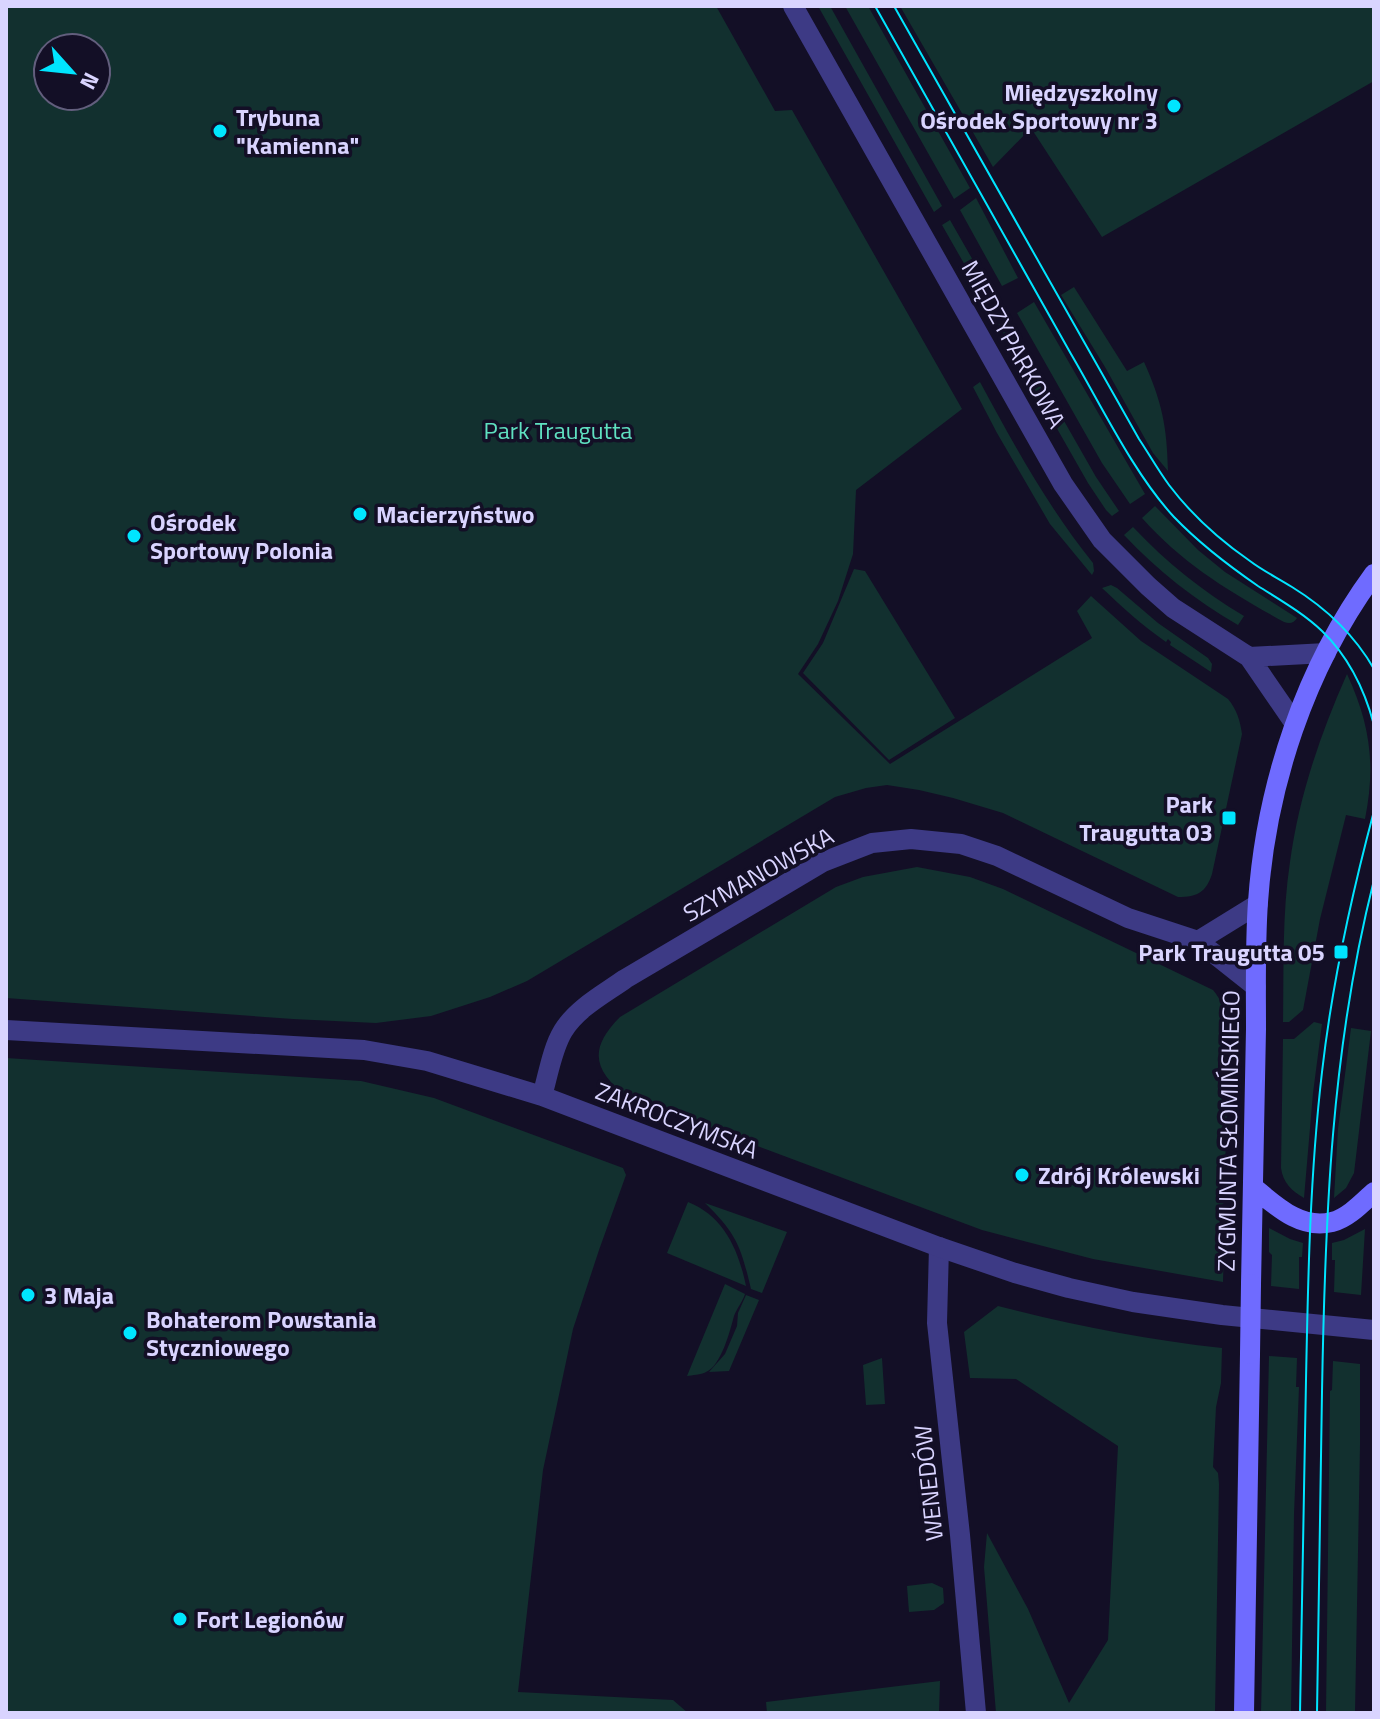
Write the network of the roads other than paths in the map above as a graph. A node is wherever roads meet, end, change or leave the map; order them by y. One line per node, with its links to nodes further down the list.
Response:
1 (793, 6): 4 (street, MIĘDZYPARKOWA)
2 (1374, 574): 3 (main road, ZYGMUNTA SŁOMIŃSKIEGO)
3 (1326, 653): 4 (street); 5 (main road, ZYGMUNTA SŁOMIŃSKIEGO)
4 (1249, 657): 5 (street, MIĘDZYPARKOWA)
5 (1295, 724): 6 (main road, ZYGMUNTA SŁOMIŃSKIEGO)
6 (1258, 904): 7 (street); 8 (main road, ZYGMUNTA SŁOMIŃSKIEGO)
7 (1198, 941): 8 (street, SZYMANOWSKA); 10 (street, SZYMANOWSKA)
8 (1256, 987): 11 (main road, ZYGMUNTA SŁOMIŃSKIEGO)
9 (6, 1030): 10 (street, ZAKROCZYMSKA)
10 (542, 1096): 13 (street, ZAKROCZYMSKA)
11 (1253, 1187): 12 (main road); 16 (main road, ZYGMUNTA SŁOMIŃSKIEGO, bridge)
12 (1374, 1192)
13 (939, 1247): 14 (street, ZAKROCZYMSKA); 15 (street, WENEDÓW)
14 (1374, 1330)
15 (976, 1713)
16 (1244, 1713)

